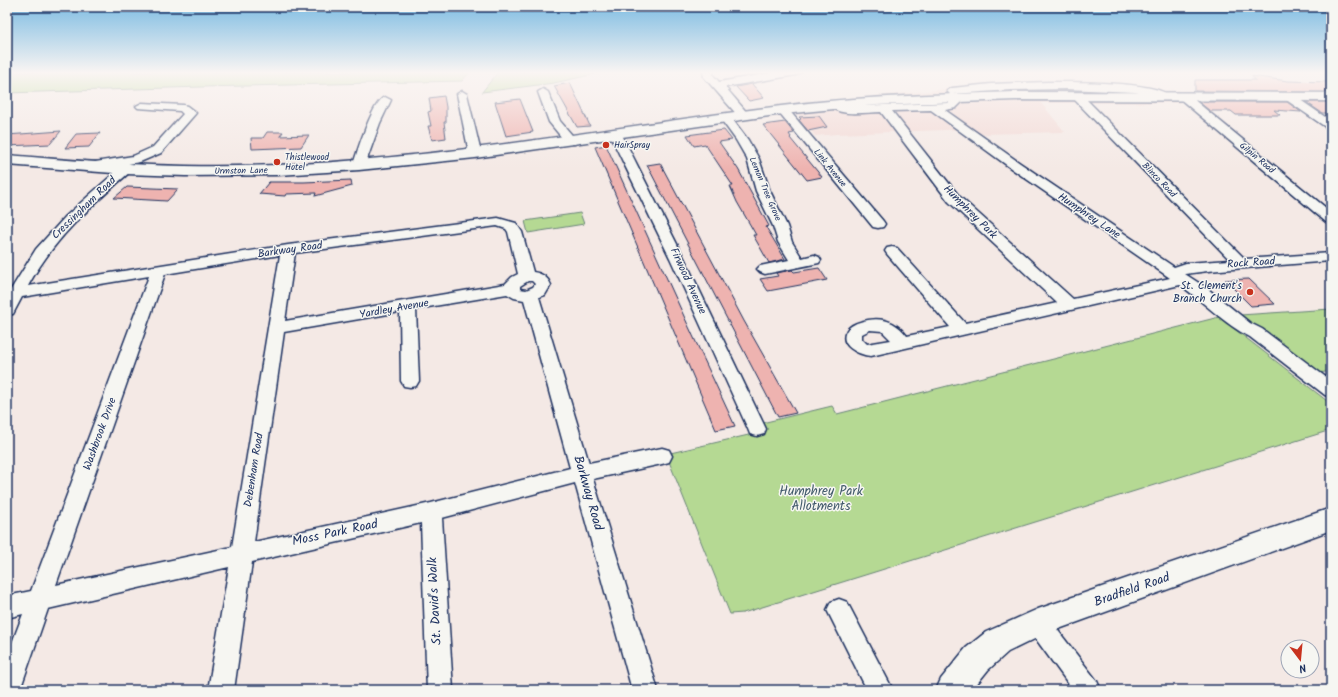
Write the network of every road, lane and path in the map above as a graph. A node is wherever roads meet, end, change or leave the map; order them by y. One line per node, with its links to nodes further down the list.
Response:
1 (834, 104): 13 (street)
2 (383, 105): 22 (street)
3 (464, 105): 20 (street)
4 (548, 105): 19 (street)
5 (734, 105): 15 (street)
6 (830, 105): 14 (main road, Urmston Lane)
7 (906, 105): 13 (street)
8 (941, 105): 35 (street, Humphrey Lane)
9 (1085, 105): 32 (street, Blinco Road)
10 (1193, 105): 25 (street, Gilpin Road)
11 (1300, 105): 17 (street)
12 (142, 106): 23 (street)
13 (884, 108): 38 (street, Humphrey Park)
14 (783, 110): 15 (main road, Urmston Lane); 26 (street, Link Avenue)
15 (743, 115): 16 (main road, Urmston Lane)
16 (726, 118): 18 (main road, Urmston Lane); 31 (street, Lemon Tree Grove)
17 (1331, 126)
18 (616, 135): 19 (main road, Urmston Lane); 48 (street, Firwood Avenue)
19 (571, 141): 20 (main road, Urmston Lane)
20 (475, 153): 22 (main road, Urmston Lane)
21 (7, 160): 23 (main road, Urmston Lane)
22 (359, 165): 24 (main road, Urmston Lane)
23 (93, 166): 24 (main road, Urmston Lane)
24 (126, 169): 37 (street, Cressingham Road)
25 (1331, 219)
26 (878, 224)
27 (288, 249): 33 (street, Barkway Road); 36 (street, Barkway Road); 42 (street, Debenham Road)
28 (892, 250): 43 (street)
29 (1331, 257): 32 (street, Rock Road)
30 (814, 260): 31 (street)
31 (798, 263): 34 (street)
32 (1241, 263): 35 (street, Rock Road)
33 (160, 269): 37 (street, Barkway Road); 54 (street, Washbrook Drive)
34 (765, 269)
35 (1178, 276): 38 (street); 41 (street, Humphrey Lane)
36 (522, 287): 39 (street, Yardley Avenue); 50 (street, Barkway Road)
37 (17, 292): 40 (street, Cressingham Road)
38 (1069, 305): 43 (street)
39 (408, 306): 42 (street, Yardley Avenue); 45 (street)
40 (7, 310)
41 (1244, 327): 46 (street, Humphrey Lane); 47 (street, Humphrey Lane)
42 (276, 328): 53 (street, Debenham Road)
43 (961, 329): 44 (street)
44 (902, 342)
45 (410, 381)
46 (1331, 390)
47 (1331, 397)
48 (757, 429)
49 (662, 456): 50 (street, Moss Park Road)
50 (582, 474): 51 (street, Moss Park Road); 61 (street, Barkway Road)
51 (431, 512): 53 (street, Moss Park Road); 60 (street, St. David's Walk)
52 (1331, 519): 57 (street, Bradfield Road)
53 (241, 553): 54 (street, Moss Park Road); 59 (street, Debenham Road)
54 (40, 599): 55 (street, Moss Park Road); 58 (street, Washbrook Drive)
55 (7, 607)
56 (839, 610): 62 (street)
57 (1038, 623): 63 (street, Bradfield Road); 64 (street)
58 (7, 690)
59 (221, 690)
60 (440, 690)
61 (645, 690)
62 (880, 690)
63 (952, 690)
64 (1088, 690)

